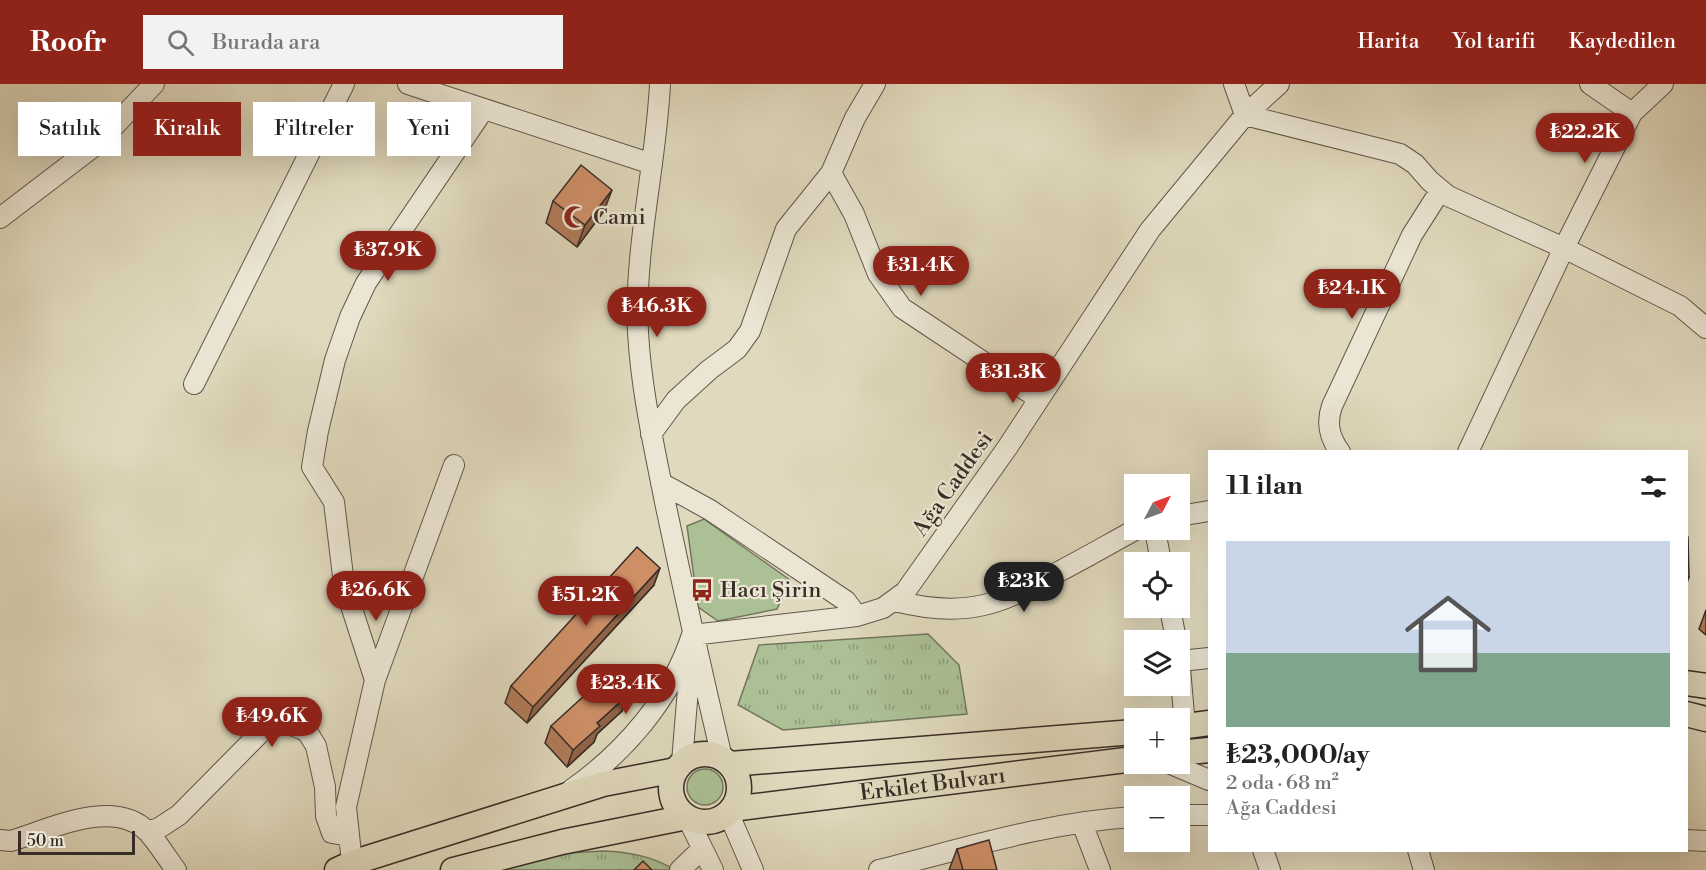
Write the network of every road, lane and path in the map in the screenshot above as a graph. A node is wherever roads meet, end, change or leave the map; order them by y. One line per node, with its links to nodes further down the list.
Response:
1 (153, 84): 16 (street)
2 (344, 84): 19 (street)
3 (408, 84): 10 (street)
4 (660, 84): 13 (street)
5 (875, 84): 14 (street)
6 (1234, 84): 12 (street)
7 (1279, 84): 12 (street, Ağa Caddesi)
8 (1590, 84): 11 (street)
9 (1663, 84): 11 (street)
10 (484, 109): 13 (street); 34 (street)
11 (1632, 112): 17 (street)
12 (1245, 116): 15 (street); 20 (street, Ağa Caddesi)
13 (652, 164): 21 (street)
14 (831, 173): 20 (street); 21 (street)
15 (1440, 190): 17 (street); 22 (street)
16 (0, 218)
17 (1564, 248): 18 (street); 23 (street)
18 (1706, 328)
19 (194, 384)
20 (1039, 399): 29 (street, Ağa Caddesi)
21 (651, 434): 25 (street)
22 (1339, 450)
23 (1469, 450)
24 (454, 465): 34 (street)
25 (661, 483): 30 (street); 31 (street)
26 (1208, 511): 27 (street)
27 (1190, 514)
28 (1124, 537): 29 (street)
29 (895, 601): 30 (street, Ağa Caddesi)
30 (856, 616): 31 (street, Ağa Caddesi)
31 (692, 635): 45 (street); 46 (street); 49 (street)
32 (1208, 658): 33 (street)
33 (1190, 659)
34 (375, 680): 57 (street)
35 (1688, 683): 36 (main road)
36 (1706, 686)
37 (1688, 714): 38 (main road)
38 (1706, 719)
39 (1208, 723): 40 (main road)
40 (1190, 726)
41 (1124, 733): 45 (main road, Erkilet Bulvarı)
42 (1208, 750): 43 (main road)
43 (1190, 752)
44 (1124, 760): 50 (main road, Erkilet Bulvarı)
45 (726, 761): 46 (main road); 50 (main road)
46 (679, 766): 49 (main road); 53 (main road)
47 (1190, 772): 48 (street)
48 (1208, 780)
49 (562, 797): 64 (main road)
50 (730, 811): 53 (main road); 69 (street)
51 (1190, 815): 52 (street)
52 (1208, 815)
53 (687, 817): 61 (street); 66 (main road)
54 (1124, 818): 55 (street)
55 (1082, 822): 70 (street); 71 (street)
56 (148, 832): 57 (street); 58 (street); 65 (street)
57 (349, 836): 64 (street)
58 (0, 840)
59 (1688, 840): 60 (street)
60 (1706, 841)
61 (702, 849): 67 (street); 68 (street)
62 (1264, 852): 72 (street)
63 (1419, 852): 73 (street)
64 (344, 866)
65 (176, 870)
66 (453, 870)
67 (680, 870)
68 (712, 870)
69 (753, 870)
70 (879, 870)
71 (1100, 870)
72 (1269, 870)
73 (1424, 870)

